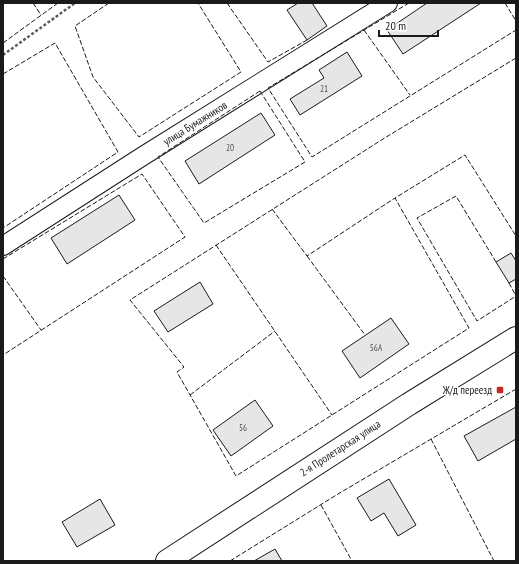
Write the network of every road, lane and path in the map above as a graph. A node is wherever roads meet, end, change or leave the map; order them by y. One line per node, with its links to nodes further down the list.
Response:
1 (75, 3): 3 (path)
2 (388, 3): 4 (street, улица Бумажников)
3 (3, 55)
4 (3, 246)
5 (516, 338): 6 (main road, 2-я Пролетарская улица)
6 (167, 561)

